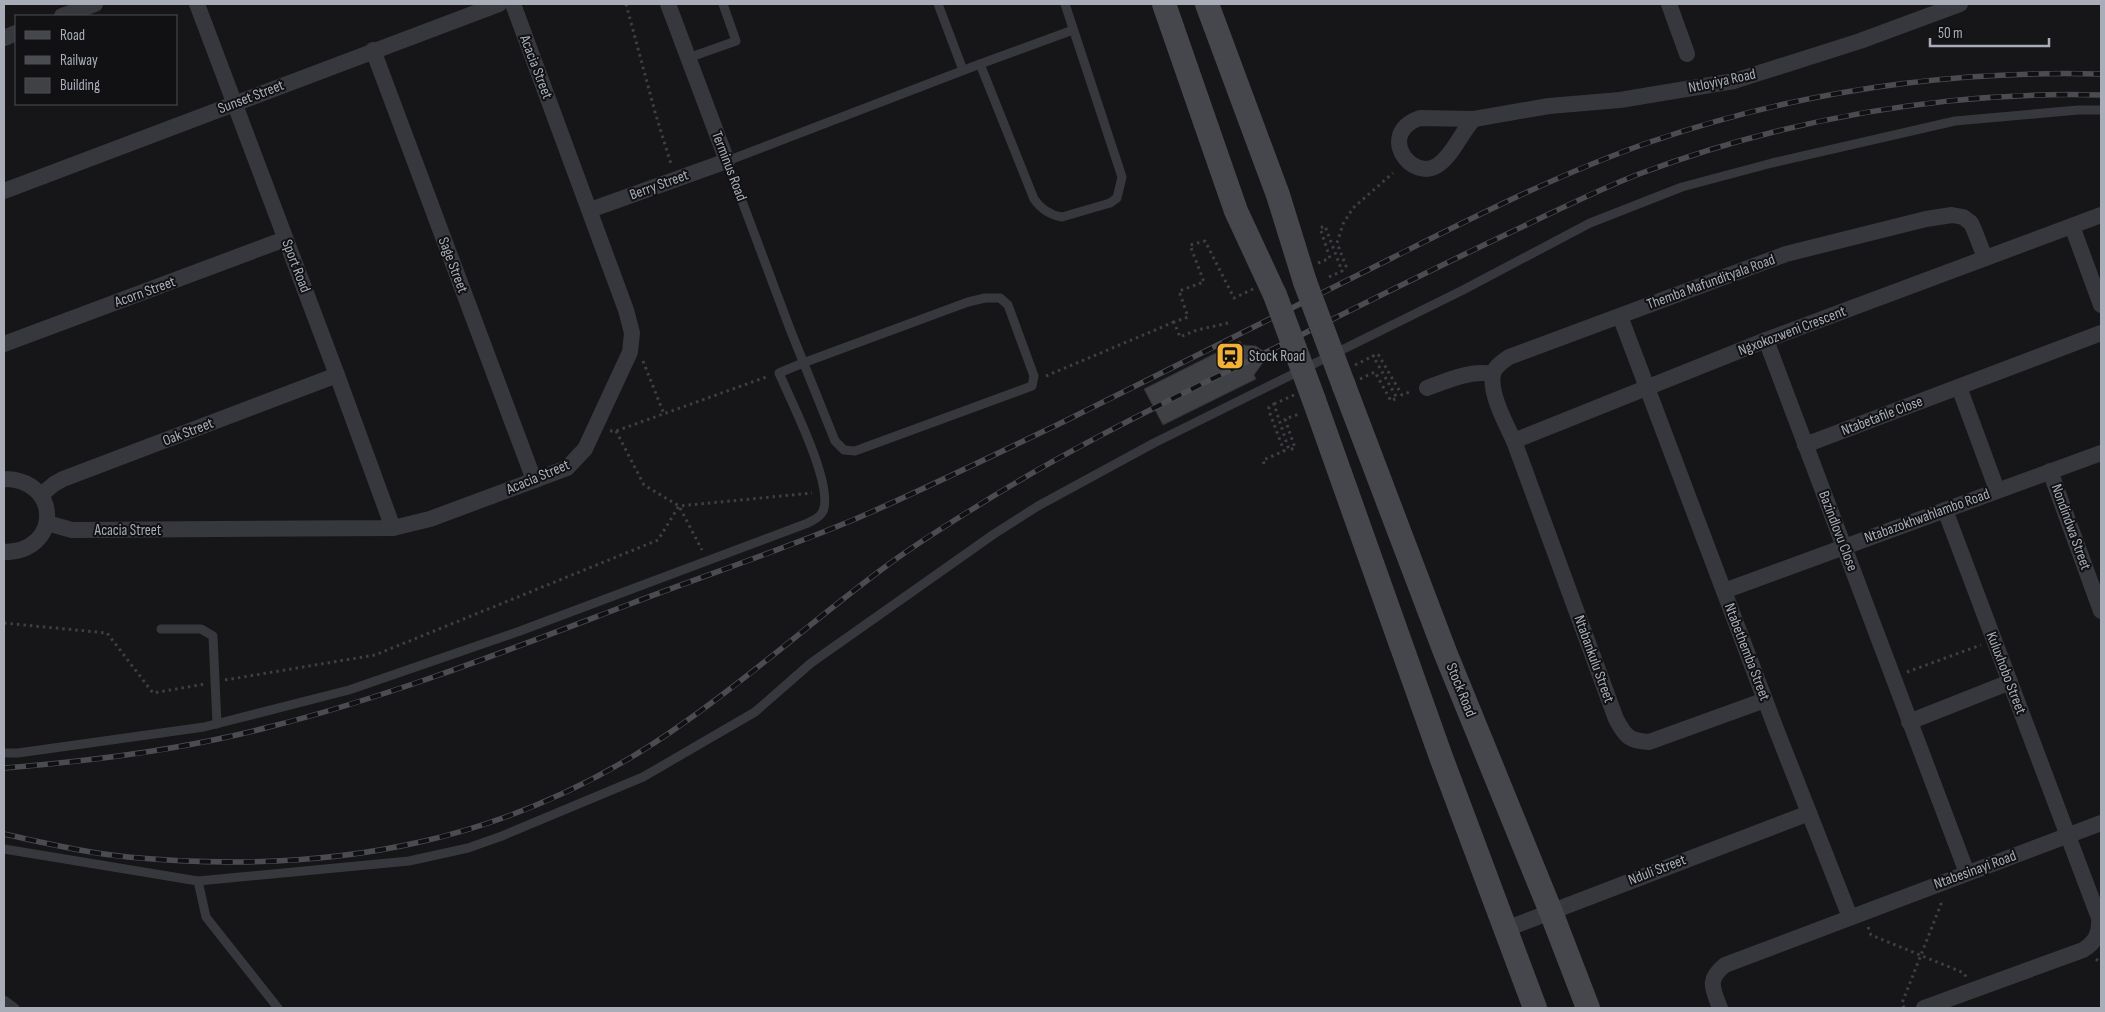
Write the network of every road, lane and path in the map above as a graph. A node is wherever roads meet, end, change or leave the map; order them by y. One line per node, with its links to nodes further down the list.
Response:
1 (95, 4): 14 (street)
2 (197, 4): 21 (street, Sport Road)
3 (499, 4): 16 (street, Sunset Street)
4 (513, 4): 28 (street, Acacia Street)
5 (626, 4): 26 (path)
6 (668, 4): 18 (street, Terminus Road)
7 (723, 4): 18 (lane)
8 (938, 4): 20 (lane)
9 (1065, 4): 15 (lane)
10 (1164, 4): 36 (main road)
11 (1207, 4): 34 (main road, Stock Road)
12 (1669, 4): 17 (street)
13 (1960, 4): 23 (street, Ntloyiya Road)
14 (65, 15)
15 (1074, 30): 19 (lane); 19 (lane)
16 (373, 50): 21 (street, Sunset Street); 65 (street, Sage Street)
17 (1687, 54)
18 (688, 58): 24 (street, Terminus Road)
19 (980, 64): 20 (lane)
20 (963, 70): 24 (lane)
21 (236, 104): 27 (street, Sunset Street); 31 (street, Sport Road)
22 (2101, 110): 93 (lane)
23 (1474, 119)
24 (727, 161): 26 (street, Berry Street); 47 (lane, Terminus Road)
25 (1393, 173): 33 (path)
26 (676, 179): 28 (street, Berry Street)
27 (4, 191)
28 (590, 210): 65 (street, Acacia Street)
29 (2101, 215): 30 (street, Ngxokozweni Crescent)
30 (2072, 226): 32 (street, Ngxokozweni Crescent); 37 (street)
31 (285, 239): 43 (street, Acorn Street); 50 (street, Sport Road)
32 (1984, 258): 38 (street, Themba Mafundityala Road); 42 (street, Ngxokozweni Crescent)
33 (1342, 271): 34 (path); 35 (path)
34 (1310, 273): 52 (main road, Stock Road, bridge)
35 (1329, 277)
36 (1265, 291): 39 (path); 57 (main road, bridge)
37 (2101, 305)
38 (1620, 316): 49 (street, Themba Mafundityala Road); 53 (street, Ntabethemba Street)
39 (1174, 322): 40 (path); 51 (path)
40 (1228, 324)
41 (2101, 333): 54 (street, Ntabetafile Close)
42 (1766, 340): 53 (street, Ngxokozweni Crescent); 60 (street, Bazindlovu Close)
43 (4, 344)
44 (1373, 356): 46 (path); 52 (path); 56 (path)
45 (642, 360): 58 (path)
46 (1362, 361)
47 (803, 364): 47 (lane); 48 (lane)
48 (779, 373): 58 (path); 68 (lane)
49 (1493, 374): 55 (street); 59 (street)
50 (338, 375): 67 (street, Oak Street); 72 (street, Sport Road)
51 (1044, 376)
52 (1351, 383): 95 (main road, Stock Road)
53 (1648, 387): 59 (street, Ngxokozweni Crescent); 76 (street, Ntabethemba Street)
54 (1959, 387): 60 (street, Ntabetafile Close); 66 (street)
55 (1427, 388)
56 (1410, 391)
57 (1308, 406): 62 (path); 97 (main road)
58 (664, 414): 69 (path)
59 (1514, 441): 84 (street, Ntabankulu Street)
60 (1805, 444): 73 (street, Bazindlovu Close)
61 (2101, 452): 63 (street, Ntabazokhwahlambo Road)
62 (1264, 464)
63 (2050, 471): 66 (street, Ntabazokhwahlambo Road); 77 (street, Nondindwa Street)
64 (4, 479): 67 (street)
65 (534, 480): 72 (street, Acacia Street)
66 (1998, 490): 70 (street, Ntabazokhwahlambo Road)
67 (41, 495): 71 (street)
68 (824, 498): 69 (path); 75 (lane)
69 (679, 506): 75 (path); 82 (path)
70 (1945, 510): 73 (street, Ntabazokhwahlambo Road); 80 (street, Kuluxhobo Street)
71 (47, 523): 72 (street, Acacia Street); 74 (street)
72 (393, 528)
73 (1844, 547): 76 (street, Ntabazokhwahlambo Road); 81 (street, Bazindlovu Close)
74 (4, 552)
75 (707, 560): 86 (lane)
76 (1724, 591): 84 (street, Ntabethemba Street)
77 (2101, 611)
78 (4, 623): 82 (path)
79 (161, 629): 82 (lane)
80 (1994, 640): 81 (path); 83 (street, Kuluxhobo Street)
81 (1893, 678): 85 (street, Bazindlovu Close)
82 (214, 682): 86 (lane)
83 (2010, 682): 85 (street); 90 (street, Kuluxhobo Street)
84 (1765, 700): 88 (street, Ntabethemba Street)
85 (1909, 722): 92 (street, Bazindlovu Close)
86 (217, 724): 87 (lane)
87 (4, 753)
88 (1809, 813): 95 (street, Nduli Street); 96 (street, Ntabethemba Street)
89 (2101, 823): 90 (street, Ntabesinayi Road)
90 (2068, 836): 92 (street, Ntabesinayi Road); 99 (street, Kuluxhobo Street)
91 (4, 849): 93 (lane)
92 (1967, 873): 94 (street, Ntabesinayi Road)
93 (198, 881): 102 (lane)
94 (1934, 885): 96 (street, Ntabesinayi Road); 98 (path)
95 (1551, 912): 97 (street, Nduli Street); 104 (main road, Stock Road)
96 (1856, 915): 98 (path); 105 (street, Ntabesinayi Road)
97 (1506, 929): 103 (main road)
98 (1921, 955): 99 (path); 106 (path)
99 (1972, 990): 107 (street, Kuluxhobo Street)
100 (4, 1000): 101 (lane)
101 (15, 1008)
102 (278, 1008)
103 (1535, 1008)
104 (1588, 1008)
105 (1720, 1008)
106 (1904, 1008)
107 (1924, 1008)

